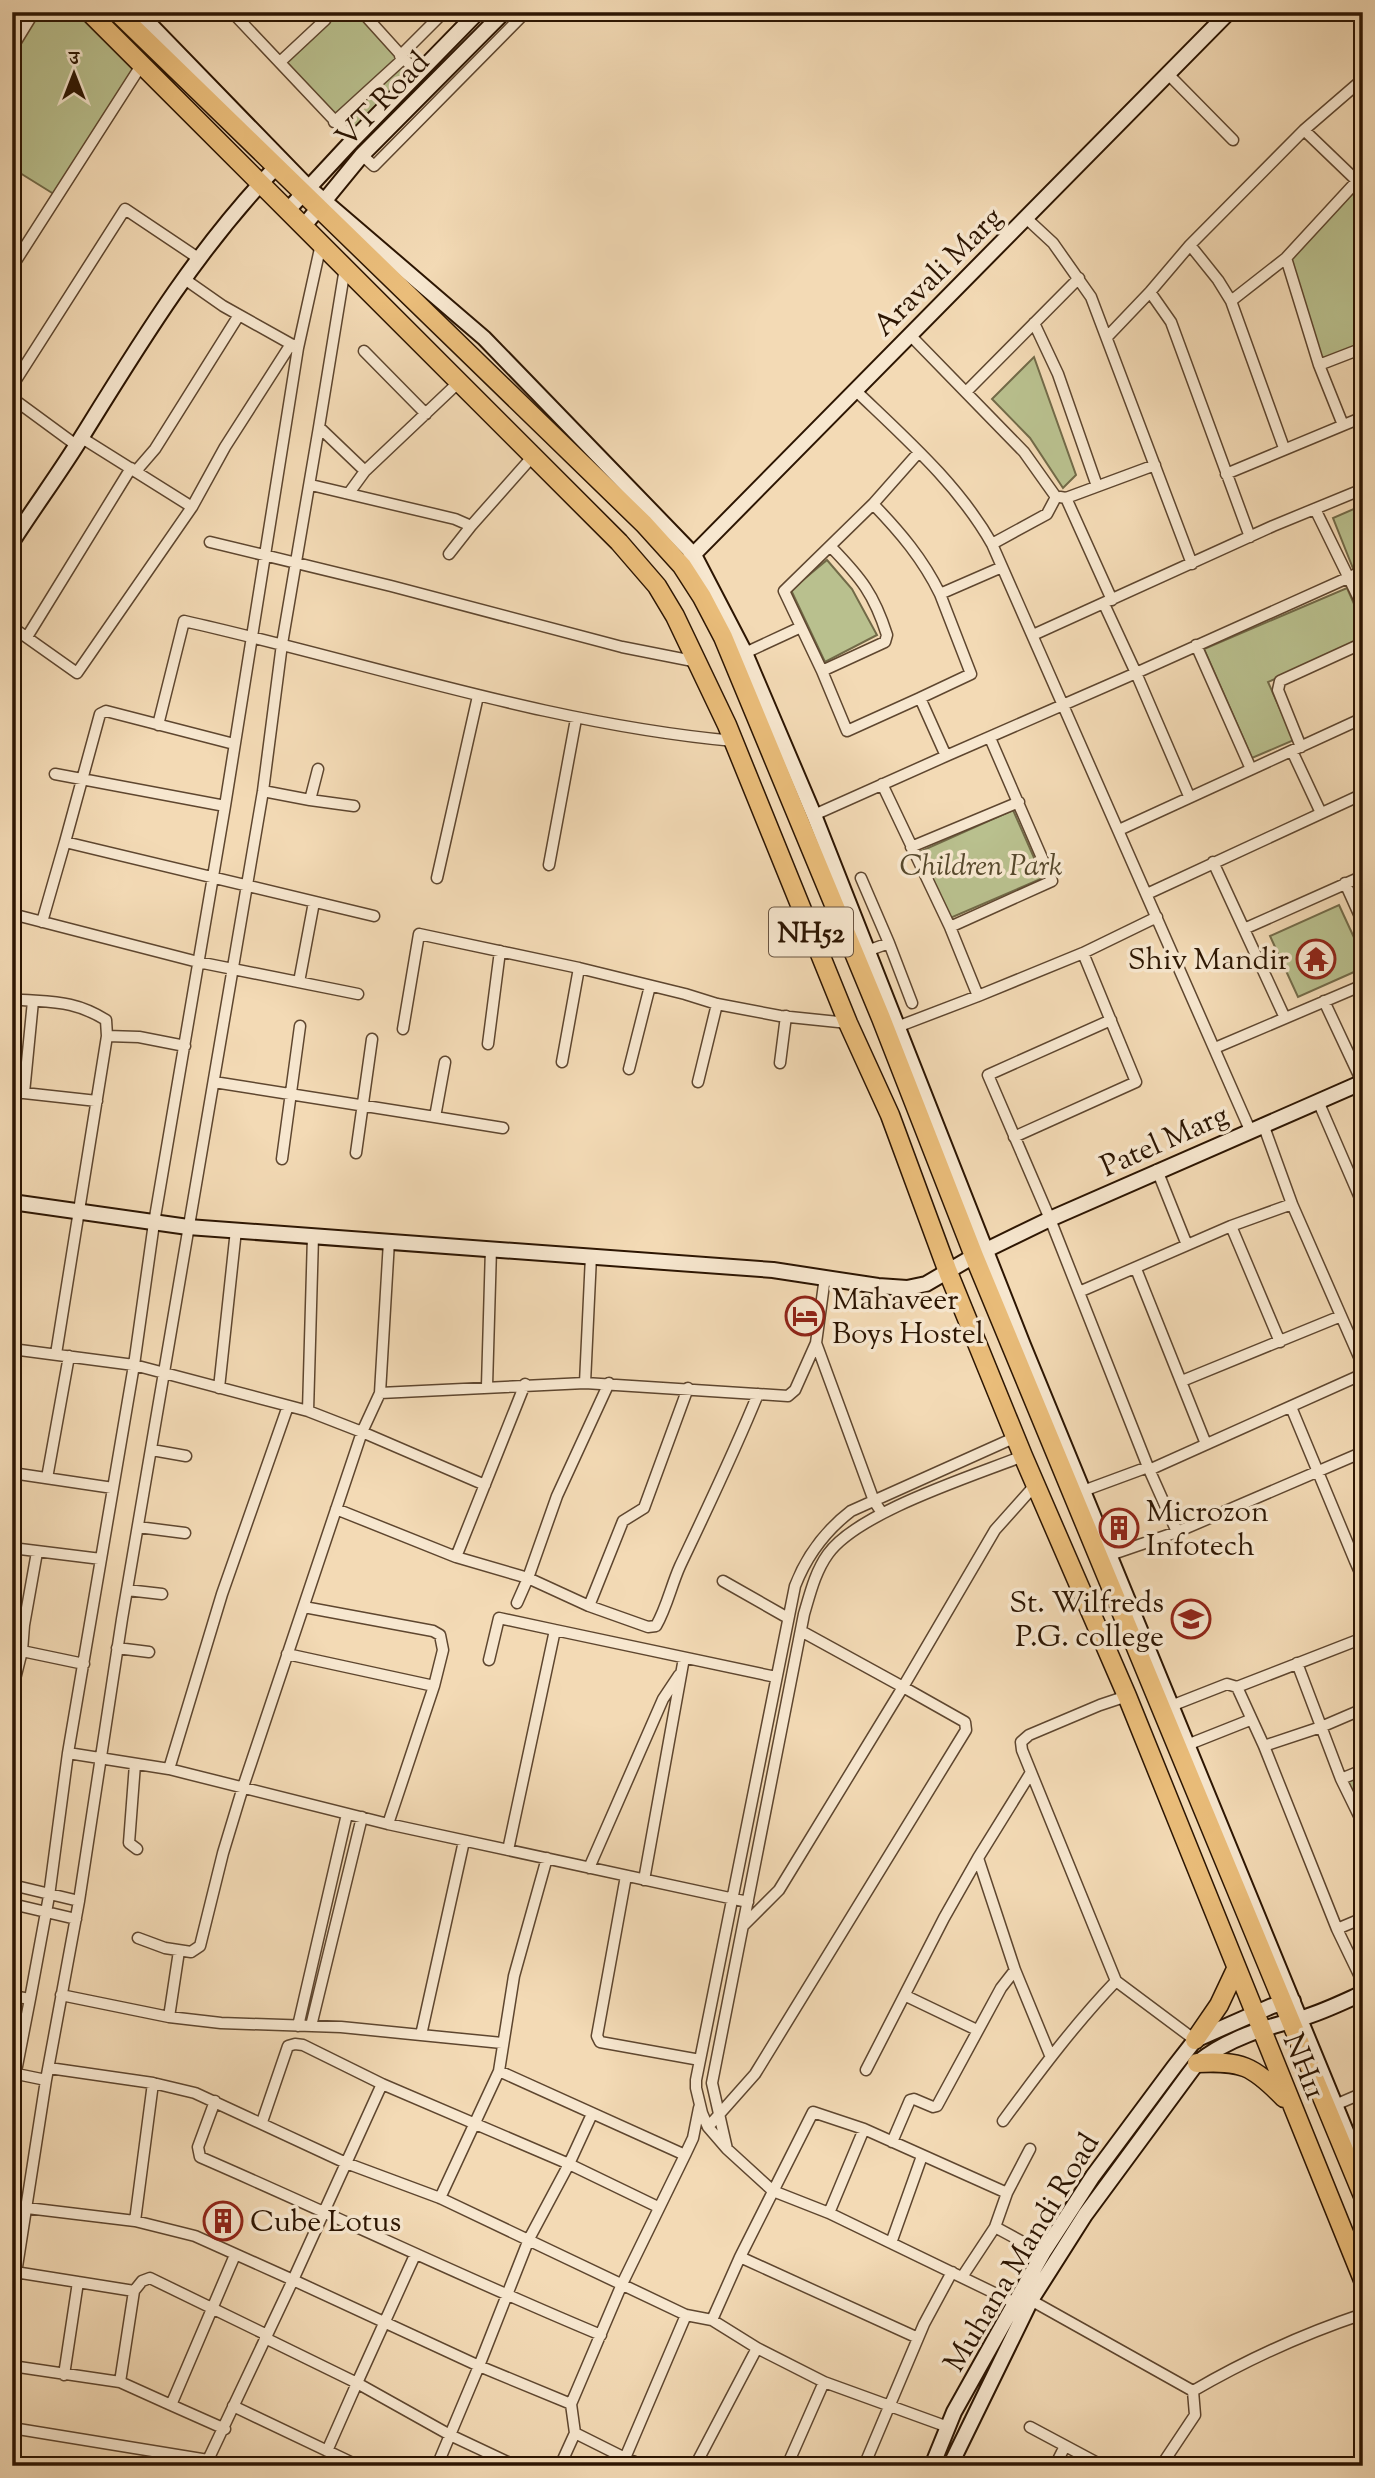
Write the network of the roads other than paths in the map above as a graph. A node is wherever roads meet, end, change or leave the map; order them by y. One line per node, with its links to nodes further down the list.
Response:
1 (34, 12): 13 (street)
2 (89, 12): 16 (highway, NH52)
3 (117, 12): 25 (highway, NH52)
4 (138, 12): 28 (street)
5 (232, 12): 15 (street)
6 (320, 12): 15 (street)
7 (362, 12): 14 (street)
8 (444, 12): 14 (street)
9 (478, 12): 17 (street, VT Road)
10 (504, 12): 24 (street, VT Road)
11 (526, 12): 24 (street)
12 (1229, 12): 18 (street, Aravali Marg)
13 (12, 48)
14 (401, 58): 17 (street); 20 (street)
15 (279, 62): 20 (street)
16 (142, 64): 27 (highway, NH52); 37 (street)
17 (418, 74): 22 (street, VT Road)
18 (1168, 74): 23 (street); 31 (street, Aravali Marg)
19 (1361, 83): 21 (street)
20 (334, 122): 22 (street)
21 (1304, 130): 26 (street); 34 (street)
22 (353, 140): 28 (street, VT Road)
23 (1233, 140)
24 (362, 155): 29 (street, VT Road)
25 (277, 166): 27 (street); 28 (highway, NH52)
26 (1357, 181): 36 (street); 39 (street)
27 (258, 183): 30 (highway, NH52); 35 (street)
28 (306, 190): 29 (highway, NH52); 30 (street, VT Road)
29 (322, 204): 32 (street, VT Road); 85 (highway, NH52)
30 (288, 211): 32 (highway, NH52)
31 (1026, 218): 41 (street); 46 (street, Aravali Marg)
32 (303, 227): 33 (highway, NH52)
33 (321, 244): 38 (highway, NH52); 48 (street)
34 (1190, 245): 42 (street); 43 (street)
35 (198, 258): 40 (street); 53 (street)
36 (1286, 258): 43 (street); 51 (street)
37 (12, 267)
38 (345, 268): 52 (highway, NH52); 60 (street)
39 (1363, 273)
40 (183, 278): 44 (street); 61 (street)
41 (1079, 278): 45 (street); 47 (street)
42 (1150, 292): 47 (street); 68 (street)
43 (1231, 301): 62 (street)
44 (239, 315): 48 (street); 66 (street)
45 (1034, 323): 55 (street); 70 (street)
46 (910, 335): 54 (street, Aravali Marg); 55 (street)
47 (1108, 336): 65 (street)
48 (294, 346): 75 (street); 84 (street)
49 (1363, 348): 51 (street)
50 (364, 351): 57 (street)
51 (1319, 365): 59 (street)
52 (459, 382): 57 (street); 64 (highway, NH52)
53 (12, 386)
54 (855, 390): 63 (street); 85 (street, Aravali Marg)
55 (966, 392): 73 (street)
56 (12, 398): 61 (street)
57 (426, 414): 67 (street)
58 (1363, 417): 59 (street)
59 (1343, 425): 62 (street)
60 (319, 427): 67 (street); 69 (street)
61 (79, 442): 66 (street); 79 (street)
62 (1284, 448): 68 (street)
63 (919, 452): 74 (street); 81 (street)
64 (533, 456): 77 (street); 103 (highway, NH52)
65 (1154, 465): 70 (street); 86 (street)
66 (134, 470): 75 (street); 98 (street)
67 (365, 471): 72 (street)
68 (1226, 474): 78 (street)
69 (311, 485): 72 (street); 87 (street)
70 (1097, 486): 73 (street)
71 (1363, 489): 76 (street)
72 (349, 493): 77 (street)
73 (1061, 498): 81 (street); 92 (street)
74 (873, 504): 82 (street); 91 (street)
75 (192, 508): 98 (street)
76 (1315, 509): 78 (street); 90 (street)
77 (471, 526): 83 (street)
78 (1250, 537): 86 (street)
79 (12, 542)
80 (210, 542): 84 (street)
81 (992, 544): 88 (street)
82 (831, 547): 95 (street); 104 (street)
83 (449, 554)
84 (265, 557): 87 (street); 97 (street)
85 (688, 561): 102 (street); 215 (highway, NH52)
86 (1192, 564): 92 (street)
87 (296, 565): 100 (street); 103 (street)
88 (1002, 567): 91 (street); 96 (street)
89 (1363, 571): 90 (street)
90 (1349, 578): 93 (street); 101 (street)
91 (940, 594): 107 (street)
92 (1108, 602): 96 (street); 105 (street)
93 (1363, 607)
94 (12, 627): 98 (street)
95 (801, 627): 102 (street); 104 (street)
96 (1033, 635): 108 (street)
97 (252, 636): 100 (street); 111 (street); 114 (street)
98 (27, 638)
99 (1363, 643): 115 (street)
100 (282, 644): 106 (street); 122 (street)
101 (1196, 645): 105 (street); 118 (street)
102 (745, 653): 130 (street)
103 (699, 662): 113 (highway, NH52)
104 (822, 671): 107 (street)
105 (1136, 673): 108 (street); 124 (street)
106 (478, 696): 110 (street); 138 (street)
107 (920, 698): 116 (street)
108 (1064, 706): 112 (street); 131 (street)
109 (1363, 718): 115 (street)
110 (576, 719): 113 (street); 135 (street)
111 (158, 725): 114 (street); 120 (street)
112 (990, 738): 116 (street); 126 (street)
113 (734, 741): 171 (highway, NH52)
114 (234, 744): 127 (street)
115 (1297, 749): 118 (street); 129 (street)
116 (946, 756): 121 (street)
117 (318, 769): 125 (street)
118 (1251, 769): 124 (street)
119 (55, 774): 120 (street)
120 (84, 778): 127 (street); 132 (street)
121 (882, 784): 130 (street); 133 (street)
122 (263, 791): 125 (street); 141 (street)
123 (1363, 794): 129 (street)
124 (1189, 796): 131 (street)
125 (310, 800): 128 (street)
126 (1019, 803): 133 (street); 149 (street)
127 (225, 806): 137 (street)
128 (354, 806)
129 (1321, 813): 134 (street)
130 (814, 815): 153 (street)
131 (1119, 830): 142 (street)
132 (65, 842): 137 (street); 147 (street)
133 (911, 847): 149 (street)
134 (1213, 862): 142 (street); 150 (street)
135 (549, 865)
136 (1363, 876): 140 (street)
137 (212, 877): 141 (street); 155 (street)
138 (437, 878)
139 (861, 878): 151 (street)
140 (1345, 883): 148 (street); 150 (street)
141 (248, 886): 143 (street); 157 (street)
142 (1147, 894): 146 (street)
143 (314, 902): 145 (street); 158 (street)
144 (12, 914): 147 (street)
145 (374, 916)
146 (1157, 917): 154 (street); 179 (street)
147 (42, 922): 155 (street)
148 (1363, 923)
149 (950, 927): 162 (street)
150 (1244, 929): 169 (street)
151 (889, 943): 153 (street); 166 (street)
152 (500, 951): 156 (street); 174 (street); 177 (street)
153 (867, 951): 173 (street)
154 (1083, 953): 162 (street); 170 (street)
155 (198, 962): 157 (street); 178 (street)
156 (579, 968): 160 (street); 181 (street)
157 (234, 969): 158 (street); 184 (street)
158 (299, 982): 161 (street)
159 (1363, 985): 165 (street)
160 (650, 986): 167 (street); 183 (street)
161 (358, 993)
162 (978, 996): 173 (street)
163 (12, 999): 164 (street)
164 (33, 1001): 175 (street); 188 (street)
165 (1324, 1001): 169 (street); 186 (street)
166 (912, 1003)
167 (717, 1004): 168 (street); 185 (street)
168 (786, 1016): 171 (street); 182 (street)
169 (1285, 1018): 179 (street)
170 (1111, 1020): 196 (street); 196 (street)
171 (848, 1023): 218 (highway, NH52)
172 (300, 1026): 189 (street)
173 (897, 1027): 215 (street)
174 (403, 1029)
175 (107, 1036): 178 (street); 190 (street)
176 (372, 1038): 192 (street)
177 (488, 1044)
178 (184, 1046): 207 (street)
179 (1214, 1048): 194 (street)
180 (446, 1062): 193 (street)
181 (562, 1062)
182 (780, 1063)
183 (629, 1069)
184 (214, 1082): 189 (street); 209 (street)
185 (698, 1082)
186 (1362, 1082): 191 (street, Patel Marg)
187 (12, 1093): 188 (street)
188 (24, 1093): 190 (street)
189 (289, 1093): 192 (street); 198 (street)
190 (97, 1101): 205 (street)
191 (1318, 1101): 194 (street, Patel Marg); 201 (street)
192 (362, 1105): 193 (street); 197 (street)
193 (435, 1117): 195 (street)
194 (1256, 1127): 199 (street, Patel Marg); 203 (street)
195 (502, 1128)
196 (1014, 1137): 206 (street)
197 (356, 1153)
198 (282, 1159)
199 (1157, 1170): 206 (street, Patel Marg); 213 (street)
200 (1363, 1173): 201 (street)
201 (1352, 1178): 204 (street)
202 (12, 1202): 205 (street, Patel Marg)
203 (1292, 1204): 208 (street); 221 (street)
204 (1363, 1205)
205 (80, 1212): 207 (street, Patel Marg); 225 (street)
206 (1050, 1219): 215 (street, Patel Marg); 220 (street)
207 (155, 1223): 209 (street, Patel Marg); 227 (street)
208 (1231, 1226): 213 (street); 222 (street)
209 (188, 1227): 210 (street, Patel Marg); 230 (street)
210 (236, 1230): 211 (street, Patel Marg); 236 (street)
211 (313, 1236): 212 (street, Patel Marg); 242 (street)
212 (389, 1241): 214 (street, Patel Marg); 238 (street)
213 (1187, 1245): 217 (street)
214 (491, 1248): 216 (street, Patel Marg); 235 (street)
215 (981, 1252): 218 (street, Patel Marg); 257 (street); 267 (highway, NH52)
216 (591, 1256): 219 (street, Patel Marg); 232 (street)
217 (1136, 1269): 220 (street); 231 (street)
218 (948, 1272): 219 (street, Patel Marg); 244 (highway, NH52)
219 (825, 1278): 223 (street)
220 (1079, 1293): 250 (street)
221 (1341, 1316): 222 (street); 228 (street)
222 (1280, 1342): 231 (street)
223 (816, 1343): 239 (street); 258 (street)
224 (12, 1349): 225 (street)
225 (57, 1354): 226 (street)
226 (69, 1356): 227 (street); 253 (street)
227 (134, 1365): 230 (street); 256 (street)
228 (1363, 1366)
229 (1363, 1374): 241 (street)
230 (165, 1375): 236 (street); 246 (street)
231 (1182, 1381): 245 (street)
232 (585, 1383): 233 (street); 234 (street)
233 (609, 1383): 237 (street); 270 (street)
234 (525, 1384): 235 (street); 255 (street)
235 (487, 1386): 238 (street)
236 (219, 1388): 240 (street)
237 (688, 1388): 239 (street); 276 (street)
238 (380, 1393): 243 (street)
239 (758, 1394): 276 (street)
240 (288, 1406): 242 (street); 309 (street)
241 (1291, 1406): 245 (street); 251 (street)
242 (308, 1411): 243 (street)
243 (362, 1432): 255 (street); 259 (street)
244 (1016, 1437): 248 (highway, NH52); 258 (street)
245 (1206, 1444): 250 (street)
246 (152, 1450): 249 (street); 261 (street)
247 (1363, 1452): 251 (street)
248 (1023, 1455): 254 (highway, NH52); 260 (street)
249 (186, 1456)
250 (1148, 1468): 257 (street); 262 (street)
251 (1317, 1472): 262 (street); 269 (street)
252 (12, 1473): 253 (street)
253 (47, 1478): 256 (street)
254 (1036, 1484): 296 (street); 299 (highway, NH52)
255 (485, 1485): 266 (street)
256 (113, 1488): 268 (street)
257 (1083, 1491): 267 (street)
258 (874, 1501): 260 (street); 278 (street)
259 (336, 1508): 266 (street); 277 (street)
260 (882, 1513): 282 (street)
261 (138, 1527): 263 (street); 273 (street)
262 (1177, 1532): 267 (street)
263 (185, 1533)
264 (12, 1548): 265 (street)
265 (37, 1552): 268 (street); 280 (street)
266 (456, 1557): 270 (street)
267 (1105, 1557): 300 (street); 350 (highway, NH52)
268 (102, 1559): 291 (street)
269 (1359, 1560): 271 (street)
270 (528, 1578): 275 (street); 276 (street)
271 (1363, 1578)
272 (723, 1581): 278 (street)
273 (127, 1590): 274 (street); 284 (street)
274 (162, 1594)
275 (517, 1603)
276 (589, 1606)
277 (304, 1608): 287 (street); 295 (street)
278 (788, 1618): 293 (street)
279 (12, 1624): 280 (street)
280 (24, 1625): 285 (street)
281 (555, 1630): 288 (street); 289 (street); 320 (street)
282 (801, 1631): 296 (street); 332 (street)
283 (1363, 1638): 290 (street)
284 (117, 1647): 286 (street); 307 (street)
285 (22, 1651): 291 (street); 294 (street)
286 (149, 1652)
287 (288, 1654): 295 (street); 313 (street)
288 (684, 1658): 292 (street); 293 (street)
289 (489, 1660)
290 (1297, 1663): 297 (street); 303 (street)
291 (84, 1664): 306 (street)
292 (681, 1672): 325 (street); 327 (street)
293 (776, 1677): 330 (street)
294 (14, 1678): 298 (street)
295 (434, 1686): 316 (street)
296 (903, 1687): 337 (street); 378 (street)
297 (1237, 1687): 300 (street); 302 (street)
298 (12, 1690)
299 (1127, 1696): 311 (street); 341 (highway, NH52)
300 (1171, 1706): 304 (street)
301 (1363, 1709): 303 (street)
302 (1251, 1720): 304 (street); 305 (street)
303 (1321, 1727): 305 (street); 312 (street)
304 (1187, 1745): 350 (street)
305 (1264, 1746): 338 (street)
306 (68, 1753): 307 (street); 329 (street)
307 (100, 1758): 308 (street); 331 (street)
308 (135, 1764): 309 (street); 319 (street)
309 (169, 1769): 313 (street)
310 (1363, 1770): 312 (street)
311 (1031, 1774): 322 (street); 343 (street)
312 (1342, 1779): 317 (street)
313 (243, 1787): 314 (street); 340 (street)
314 (348, 1814): 315 (street); 323 (street)
315 (362, 1817): 316 (street); 324 (street)
316 (388, 1824): 318 (street)
317 (1363, 1824)
318 (464, 1841): 320 (street); 358 (street)
319 (137, 1849)
320 (508, 1850): 321 (street)
321 (547, 1858): 325 (street); 360 (street)
322 (978, 1858): 342 (street); 348 (street)
323 (336, 1865): 324 (street); 355 (street)
324 (350, 1868): 356 (street)
325 (589, 1868): 326 (street)
326 (626, 1876): 327 (street); 362 (street)
327 (644, 1880): 330 (street)
328 (12, 1885): 329 (street)
329 (49, 1896): 331 (street); 334 (street)
330 (731, 1899): 332 (street); 362 (street)
331 (79, 1901): 336 (street)
332 (748, 1902): 337 (street)
333 (12, 1903): 334 (street)
334 (45, 1912): 336 (street); 349 (street)
335 (1363, 1918): 338 (street)
336 (76, 1919): 346 (street)
337 (744, 1925): 378 (street)
338 (1337, 1929): 344 (street)
339 (138, 1938): 340 (street)
340 (179, 1951): 352 (street)
341 (1236, 1969): 354 (highway, NH52); 359 (highway)
342 (1015, 1970): 357 (street); 361 (street)
343 (1116, 1981): 359 (street); 361 (street)
344 (1363, 1983)
345 (1363, 1993): 351 (street)
346 (61, 1995): 352 (street); 364 (street)
347 (12, 1996): 349 (street)
348 (906, 1996): 357 (street); 365 (street)
349 (30, 1999): 367 (street)
350 (1288, 2001): 351 (street); 353 (highway, NH52); 354 (street)
351 (1321, 2011): 353 (street)
352 (169, 2017): 355 (street)
353 (1295, 2019): 354 (street); 376 (street); 394 (highway, NH52)
354 (1257, 2022): 359 (street); 363 (street); 375 (highway, NH11 / NH52)
355 (298, 2026): 356 (street)
356 (311, 2026): 358 (street)
357 (977, 2030): 384 (street)
358 (421, 2035): 360 (street)
359 (1195, 2040): 404 (street, Muhana Mandi Road)
360 (502, 2043): 366 (street)
361 (1050, 2055): 379 (street)
362 (700, 2060): 374 (street)
363 (1197, 2063): 375 (highway); 417 (street)
364 (49, 2068): 368 (street); 369 (street)
365 (866, 2070)
366 (499, 2071): 377 (street); 381 (street)
367 (14, 2073): 368 (street); 371 (street)
368 (47, 2080): 397 (street)
369 (153, 2083): 373 (street); 400 (street)
370 (382, 2084): 380 (street); 381 (street); 389 (street)
371 (12, 2092)
372 (1363, 2093): 376 (street)
373 (215, 2101): 380 (street); 398 (street)
374 (700, 2105): 382 (street); 387 (street)
375 (1291, 2105): 411 (highway, NH11 / NH52)
376 (1335, 2105): 391 (street)
377 (592, 2114): 387 (street); 390 (street)
378 (718, 2116): 382 (street); 385 (street)
379 (1003, 2121)
380 (262, 2122): 389 (street)
381 (475, 2122): 390 (street); 395 (street)
382 (708, 2127): 385 (street)
383 (864, 2129): 384 (street); 392 (street); 399 (street)
384 (891, 2142): 388 (street)
385 (727, 2149): 392 (street)
386 (1030, 2149): 393 (street)
387 (685, 2155): 396 (street)
388 (922, 2157): 393 (street); 403 (street)
389 (346, 2163): 395 (street); 398 (street)
390 (569, 2164): 396 (street); 402 (street)
391 (1363, 2173)
392 (773, 2191): 399 (street); 407 (street)
393 (1007, 2193): 401 (street)
394 (1363, 2196)
395 (440, 2198): 402 (street)
396 (658, 2207): 413 (street)
397 (27, 2208): 400 (street); 408 (street)
398 (323, 2210): 406 (street); 410 (street)
399 (829, 2213): 403 (street)
400 (135, 2221): 405 (street)
401 (995, 2227): 404 (street); 409 (street)
402 (529, 2239): 413 (street); 415 (street)
403 (891, 2243): 409 (street)
404 (1043, 2253): 417 (street, Muhana Mandi Road)
405 (235, 2255): 410 (street); 418 (street)
406 (415, 2255): 415 (street); 422 (street)
407 (740, 2257): 421 (street); 425 (street)
408 (15, 2272): 412 (street); 416 (street)
409 (957, 2274): 417 (street); 425 (street)
410 (293, 2280): 422 (street); 424 (street)
411 (1363, 2280)
412 (78, 2282): 414 (street); 429 (street)
413 (622, 2284): 420 (street); 423 (street)
414 (134, 2291): 418 (street); 430 (street)
415 (508, 2297): 423 (street); 428 (street)
416 (12, 2299)
417 (1022, 2299): 433 (street); 438 (street, Muhana Mandi Road); 439 (street)
418 (212, 2308): 424 (street); 435 (street)
419 (1363, 2314): 433 (street)
420 (687, 2315): 421 (street); 449 (street)
421 (712, 2320): 426 (street)
422 (384, 2322): 428 (street); 432 (street)
423 (601, 2336): 434 (street)
424 (266, 2337): 432 (street); 436 (street)
425 (918, 2338): 437 (street)
426 (757, 2348): 431 (street); 456 (street)
427 (12, 2366): 429 (street)
428 (480, 2366): 434 (street); 445 (street)
429 (64, 2375): 430 (street)
430 (120, 2382): 435 (street)
431 (824, 2382): 437 (street); 457 (street)
432 (356, 2383): 445 (street); 447 (street)
433 (1193, 2391): 463 (street)
434 (571, 2404): 444 (street)
435 (171, 2405): 443 (street)
436 (233, 2406): 443 (street); 447 (street)
437 (890, 2407): 440 (street); 458 (street)
438 (954, 2412): 439 (street); 440 (street, Muhana Mandi Road)
439 (972, 2420): 460 (street)
440 (948, 2427): 459 (street, Muhana Mandi Road)
441 (1030, 2427): 446 (street)
442 (12, 2428): 448 (street)
443 (225, 2429): 448 (street)
444 (575, 2433): 449 (street); 454 (street)
445 (450, 2435): 452 (street); 453 (street)
446 (1065, 2446): 461 (street); 462 (street)
447 (327, 2451): 451 (street)
448 (208, 2460): 450 (street)
449 (624, 2462): 455 (street)
450 (223, 2466)
451 (359, 2466)
452 (437, 2466)
453 (516, 2466)
454 (560, 2466)
455 (645, 2466)
456 (695, 2466)
457 (787, 2466)
458 (864, 2466)
459 (932, 2466)
460 (950, 2466)
461 (1055, 2466)
462 (1102, 2466)
463 (1161, 2466)

